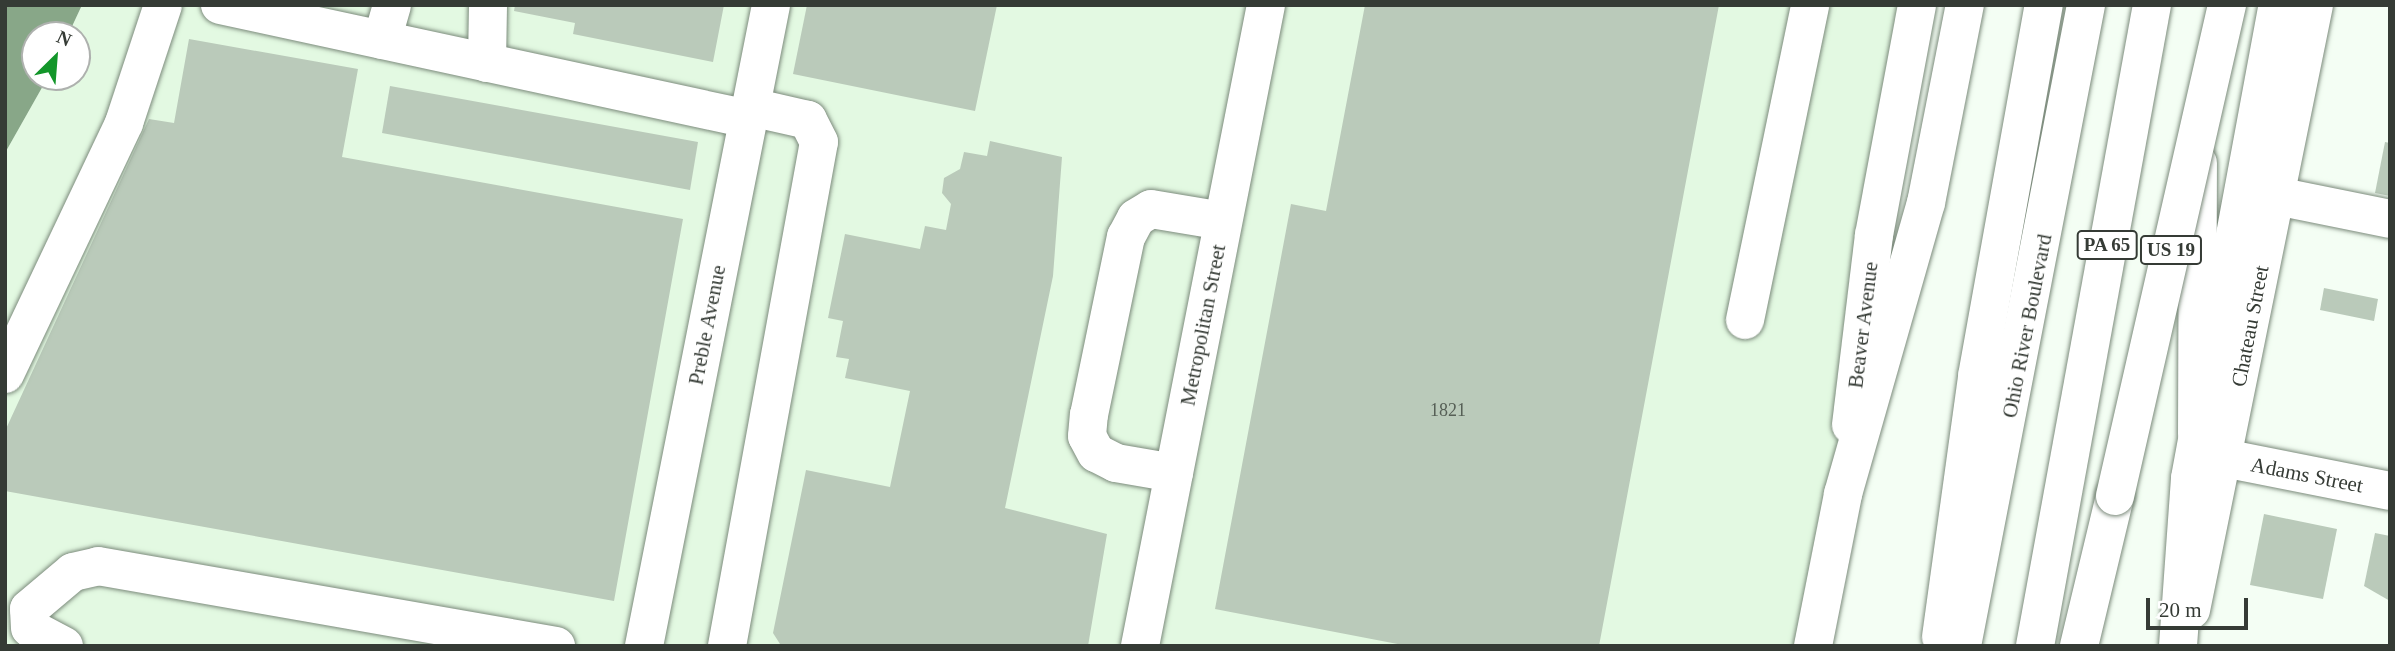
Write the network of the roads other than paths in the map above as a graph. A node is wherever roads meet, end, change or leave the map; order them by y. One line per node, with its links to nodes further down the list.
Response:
1 (163, 5): 23 (main road)
2 (220, 5): 16 (main road)
3 (488, 5): 17 (main road)
4 (771, 5): 18 (main road, Preble Avenue)
5 (1266, 5): 21 (main road, Metropolitan Street)
6 (1810, 5): 22 (main road)
7 (1917, 5): 28 (main road, Beaver Avenue)
8 (1965, 5): 28 (main road)
9 (2044, 5): 25 (main road)
10 (2086, 5): 25 (main road, Ohio River Boulevard / PA 65)
11 (2152, 5): 37 (main road, PA 65)
12 (2209, 5): 24 (main road)
13 (2227, 5): 38 (main road, US 19, bridge)
14 (2278, 5): 24 (main road)
15 (2314, 5): 19 (main road, Chateau Street)
16 (387, 23): 17 (main road)
17 (487, 63): 18 (main road)
18 (749, 113): 31 (main road, Preble Avenue); 32 (main road)
19 (2276, 196): 20 (main road); 24 (main road, Chateau Street)
20 (2390, 219)
21 (1223, 221): 26 (main road, Metropolitan Street); 26 (main road)
22 (1745, 320)
23 (5, 374)
24 (2210, 446): 27 (main road, Adams Street); 39 (main road)
25 (1981, 470): 35 (main road); 36 (main road, Ohio River Boulevard / PA 65)
26 (1174, 473): 33 (main road, Metropolitan Street)
27 (2390, 491)
28 (1843, 494): 34 (main road, Beaver Avenue)
29 (543, 645): 30 (main road)
30 (64, 646)
31 (644, 646)
32 (727, 646)
33 (1140, 646)
34 (1813, 646)
35 (1940, 646)
36 (1962, 646)
37 (2035, 646)
38 (2079, 646)
39 (2180, 646)

